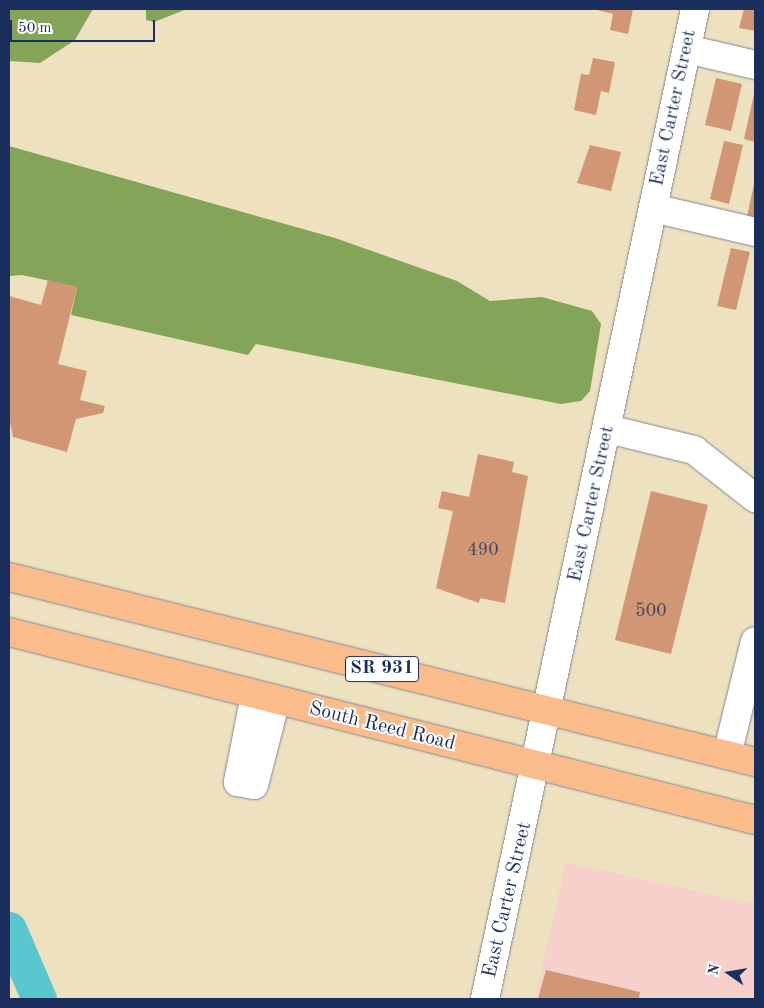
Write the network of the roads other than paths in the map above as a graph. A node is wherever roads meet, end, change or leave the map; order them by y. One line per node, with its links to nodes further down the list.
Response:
1 (695, 9): 2 (street, East Carter Street)
2 (687, 48): 3 (street); 4 (street, East Carter Street)
3 (755, 65)
4 (652, 208): 5 (street); 6 (street, East Carter Street)
5 (755, 232)
6 (608, 429): 7 (street); 12 (street, East Carter Street)
7 (755, 498)
8 (9, 577): 12 (main road, SR 931)
9 (10, 633): 15 (main road, South Reed Road)
10 (755, 642): 11 (street)
11 (748, 698): 13 (street)
12 (550, 710): 13 (main road, SR 931); 15 (street, East Carter Street)
13 (727, 755): 14 (main road, SR 931)
14 (755, 762)
15 (538, 766): 16 (main road, South Reed Road); 17 (street, East Carter Street)
16 (755, 820)
17 (485, 999)

